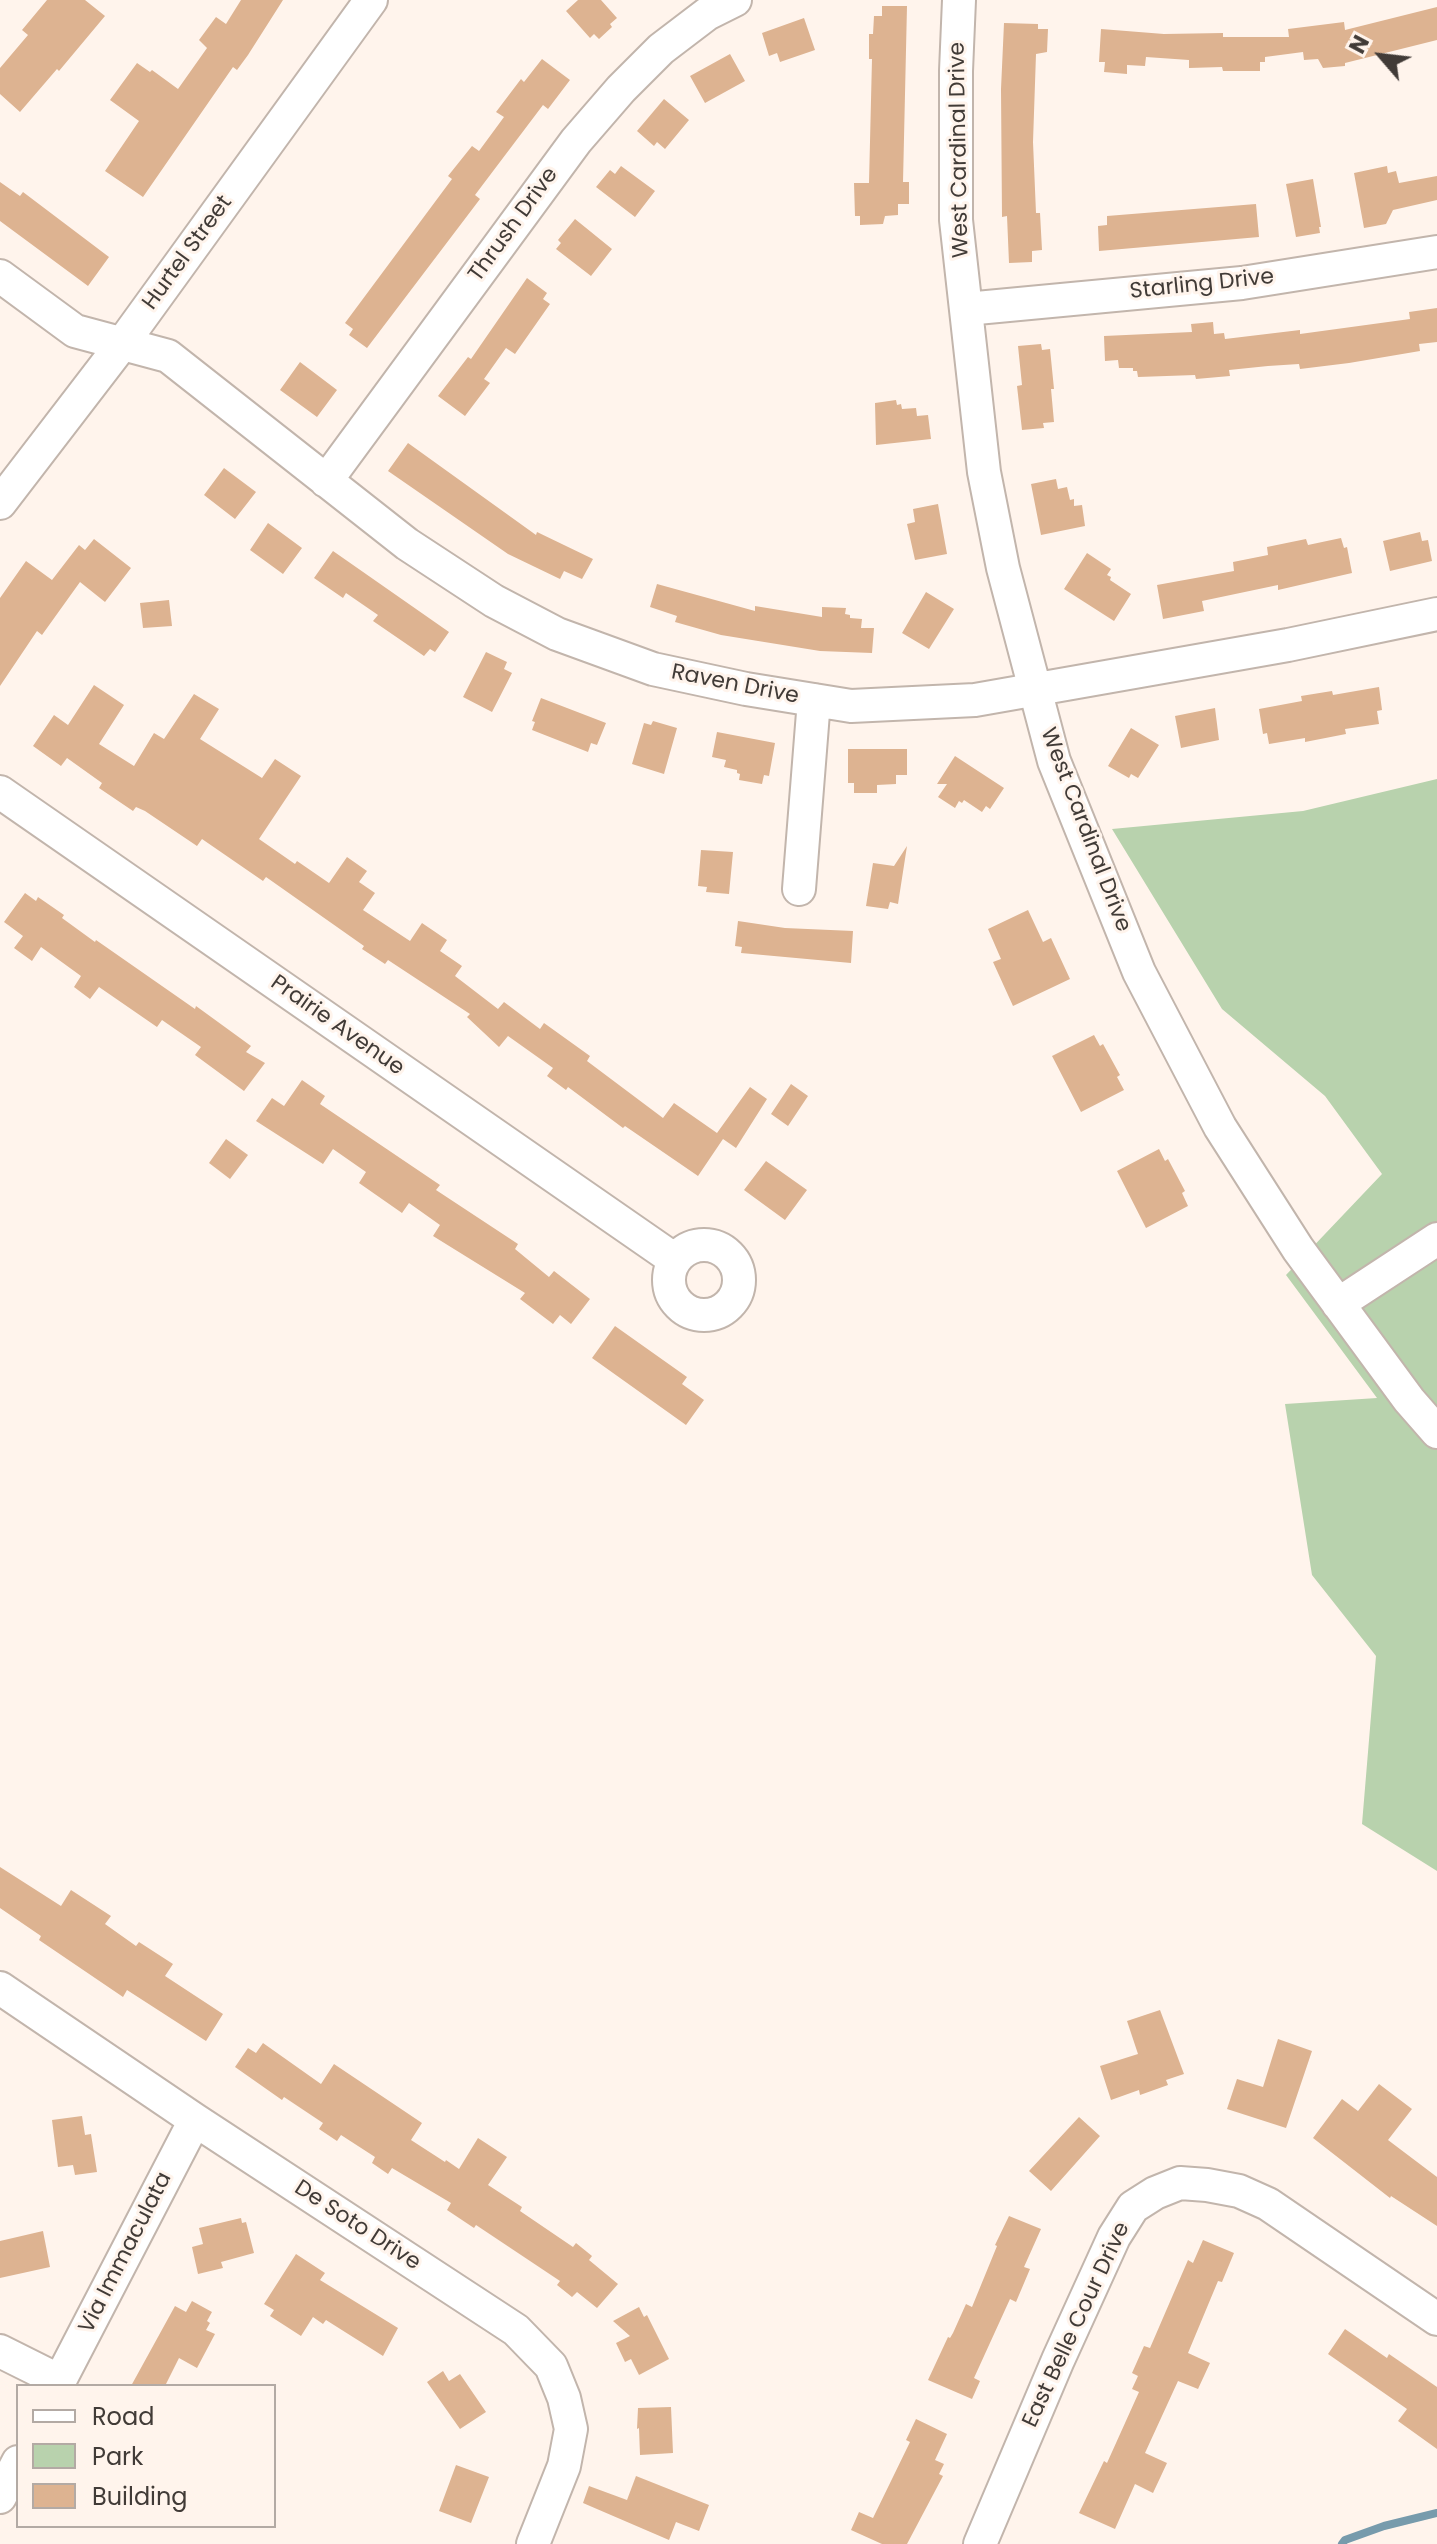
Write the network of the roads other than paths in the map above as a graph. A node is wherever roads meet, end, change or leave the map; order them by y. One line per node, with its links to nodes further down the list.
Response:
1 (371, 0): 7 (street, Hurtel Street)
2 (735, 0): 8 (street, Thrush Drive)
3 (959, 0): 6 (street, West Cardinal Drive)
4 (1437, 252): 6 (street, Starling Drive)
5 (0, 276): 7 (street, Raven Drive)
6 (966, 309): 11 (street, West Cardinal Drive)
7 (122, 344): 8 (street, Raven Drive); 9 (street, Hurtel Street)
8 (326, 481): 12 (street, Raven Drive)
9 (0, 503)
10 (1437, 614): 11 (street, Raven Drive)
11 (1035, 689): 12 (street, Raven Drive); 17 (street, West Cardinal Drive)
12 (814, 700): 14 (street)
13 (0, 792): 16 (street, Prairie Avenue)
14 (799, 889)
15 (1437, 1239): 17 (street)
16 (675, 1260)
17 (1338, 1304): 18 (street, West Cardinal Drive)
18 (1437, 1432)
19 (0, 1988): 20 (street, De Soto Drive)
20 (195, 2120): 23 (street, Via Immaculata); 26 (street, De Soto Drive)
21 (1437, 2319): 27 (street, East Belle Cour Drive)
22 (0, 2351): 23 (street)
23 (58, 2384)
24 (16, 2466): 25 (street)
25 (0, 2497)
26 (533, 2544)
27 (980, 2544)

